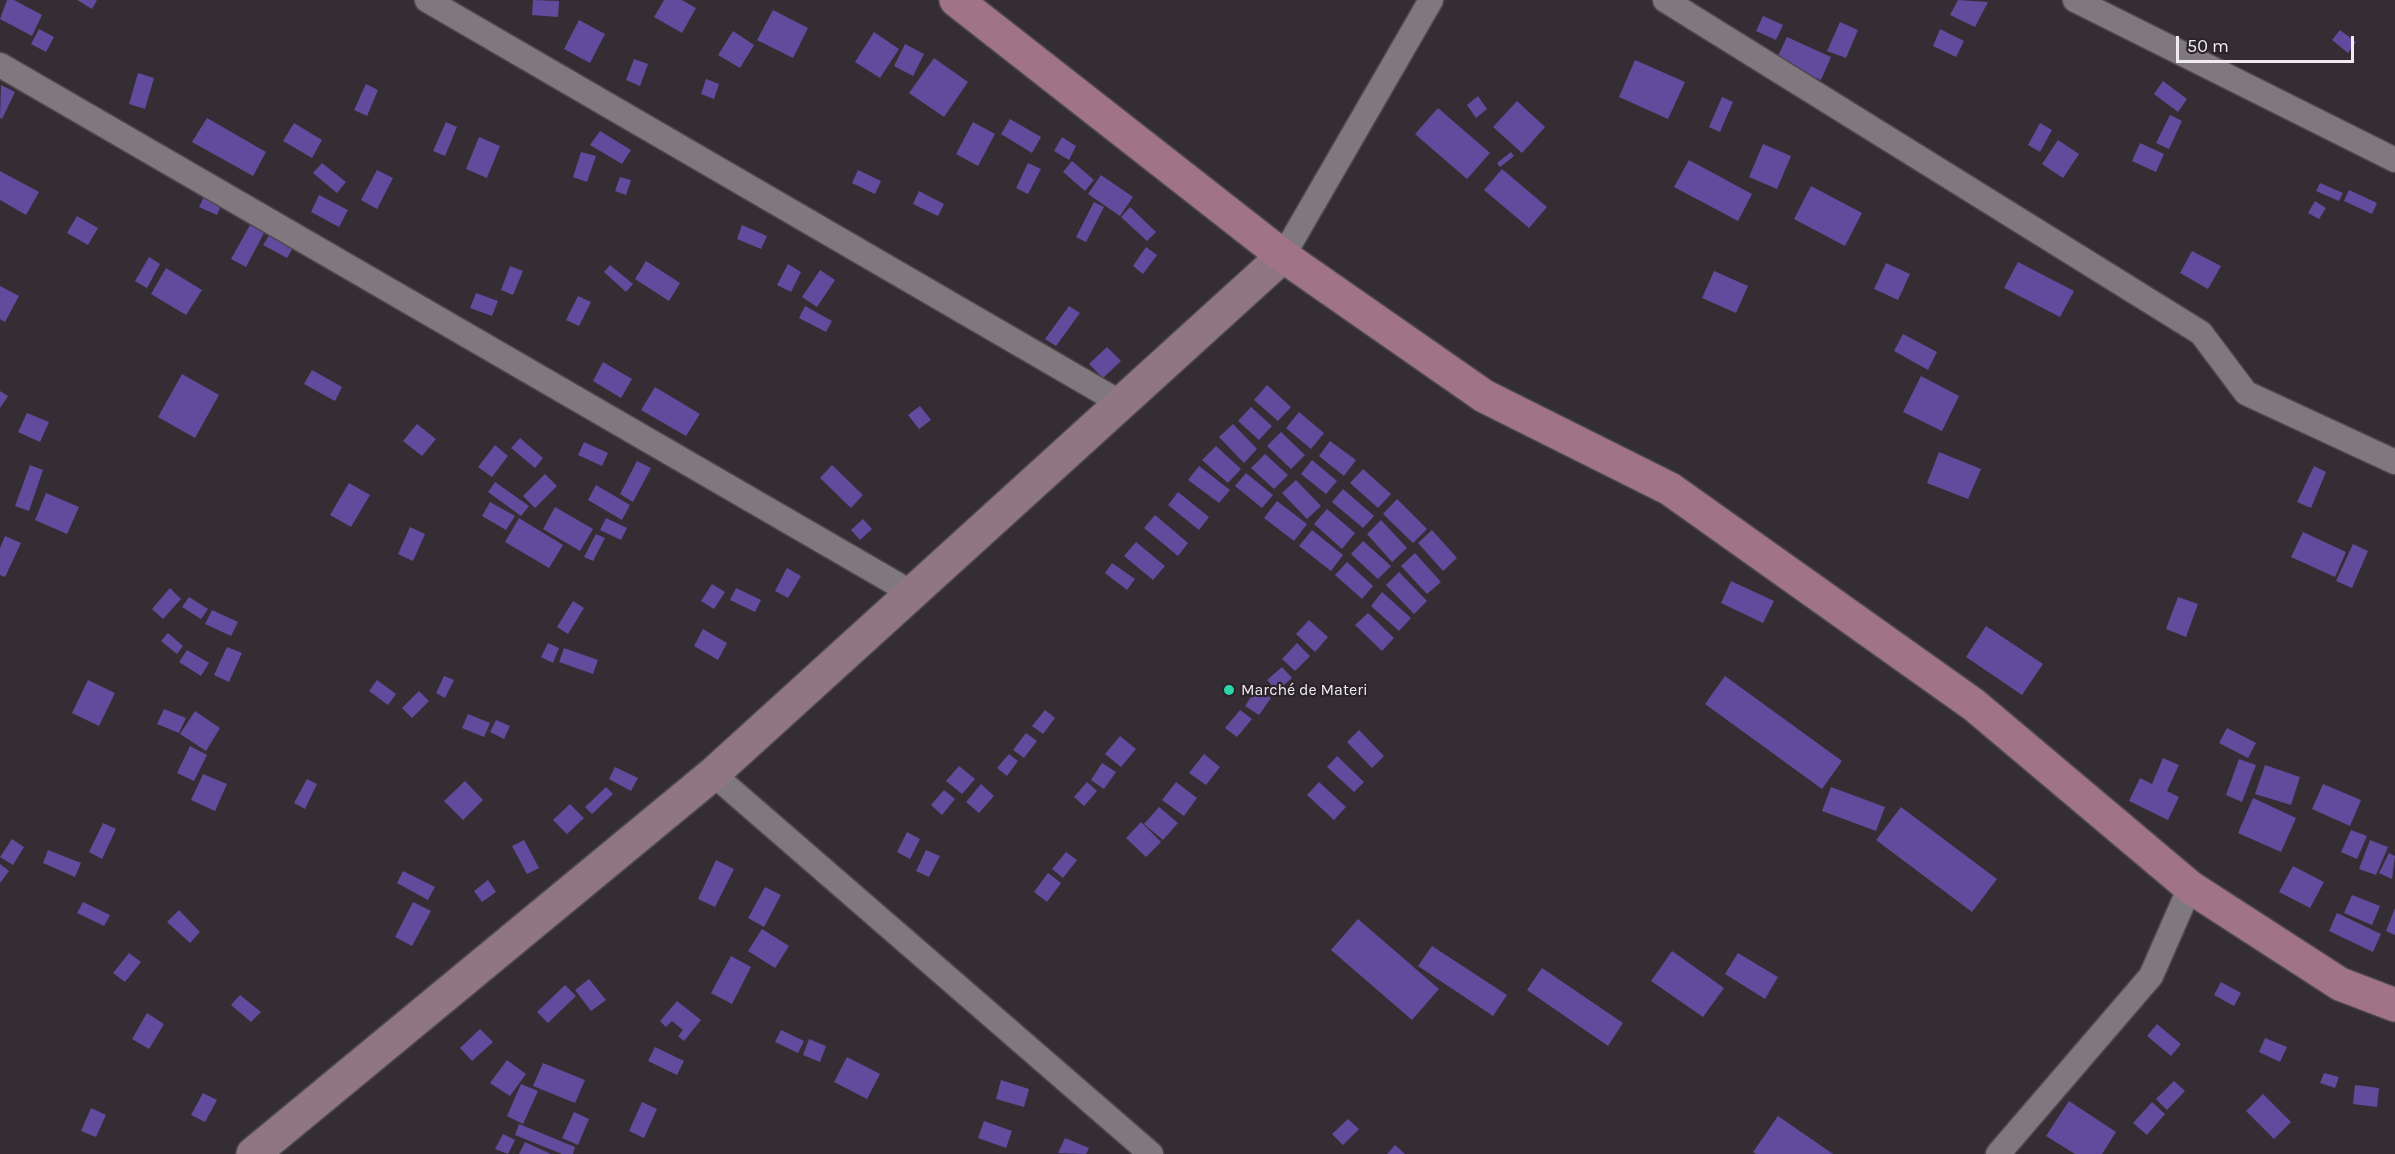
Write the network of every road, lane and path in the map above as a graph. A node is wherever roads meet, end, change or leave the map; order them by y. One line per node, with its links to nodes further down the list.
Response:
1 (427, 0): 9 (street)
2 (956, 0): 8 (main road)
3 (1431, 0): 8 (street)
4 (1665, 0): 10 (street)
5 (2075, 0): 7 (street)
6 (0, 65): 11 (street)
7 (2395, 160)
8 (1283, 256): 9 (main road); 13 (main road)
9 (1120, 403): 11 (main road)
10 (2395, 462)
11 (912, 593): 12 (main road)
12 (713, 774): 15 (main road); 16 (street)
13 (2190, 887): 14 (main road); 17 (street)
14 (2395, 1005)
15 (253, 1154)
16 (1151, 1154)
17 (1998, 1154)

